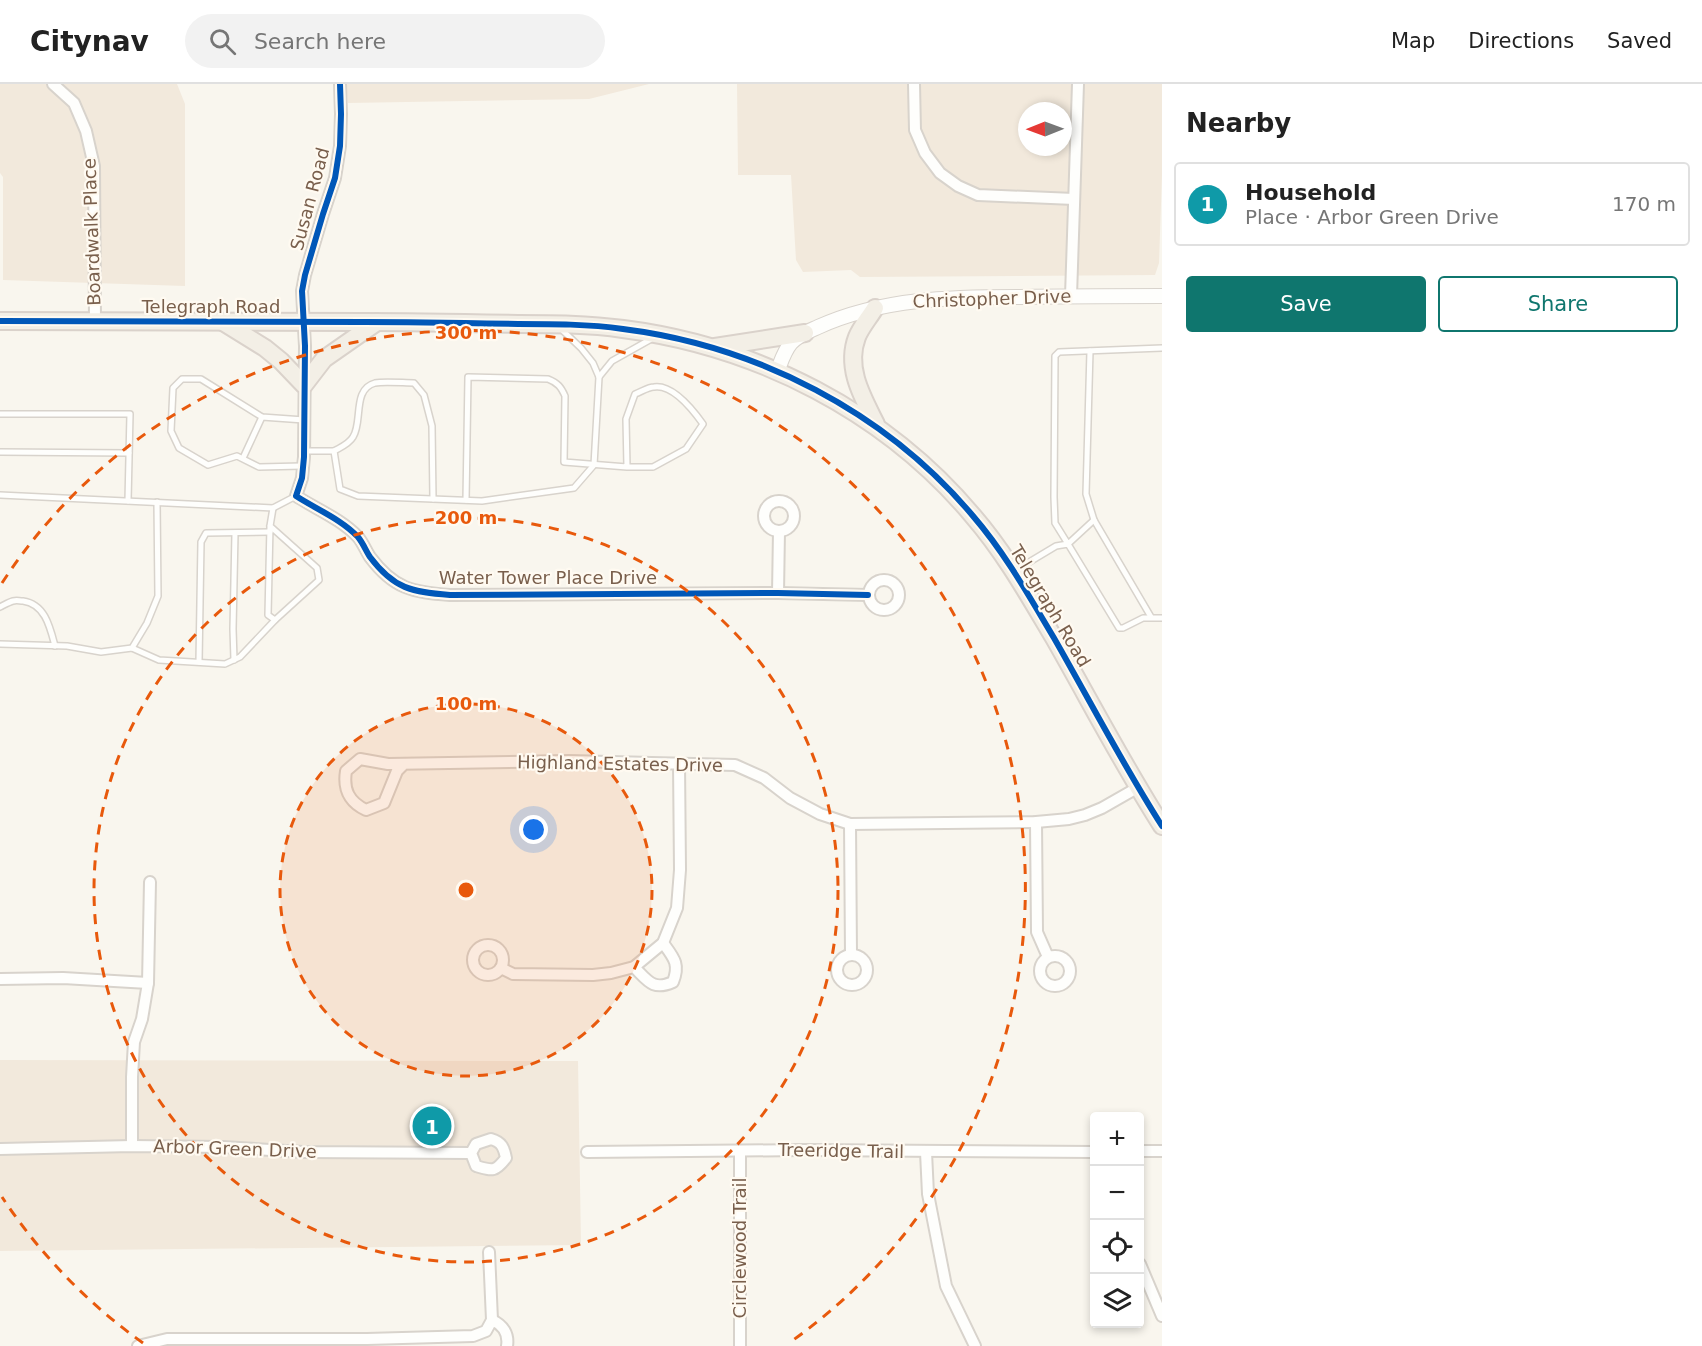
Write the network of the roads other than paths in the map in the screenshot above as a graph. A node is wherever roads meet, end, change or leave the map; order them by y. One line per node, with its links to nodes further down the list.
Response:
1 (53, 84): 10 (street, Boardwalk Place)
2 (340, 84): 12 (street, Susan Road)
3 (914, 84): 5 (street)
4 (1078, 84): 5 (street)
5 (1074, 199): 6 (street)
6 (1071, 296): 7 (street, Christopher Drive); 8 (street, Christopher Drive)
7 (1162, 296)
8 (875, 308): 15 (street, Christopher Drive); 26 (main road)
9 (0, 321): 10 (main road, Telegraph Road)
10 (94, 321): 11 (main road, Telegraph Road)
11 (222, 322): 12 (main road, Telegraph Road); 22 (main road)
12 (304, 322): 13 (main road, Telegraph Road); 22 (street)
13 (376, 322): 14 (main road, Telegraph Road); 22 (main road)
14 (556, 324): 16 (main road, Telegraph Road); 21 (lane)
15 (805, 333): 17 (main road); 20 (street, Christopher Drive)
16 (659, 335): 17 (main road, Telegraph Road); 21 (lane)
17 (711, 347): 20 (main road, Telegraph Road)
18 (1162, 348): 19 (lane)
19 (1090, 351): 42 (lane); 46 (lane)
20 (777, 372): 26 (main road, Telegraph Road)
21 (599, 377): 32 (lane)
22 (304, 385): 25 (street)
23 (0, 414): 30 (lane)
24 (262, 417): 25 (lane); 31 (lane); 31 (lane)
25 (304, 420): 28 (street)
26 (876, 425): 47 (main road, Telegraph Road)
27 (334, 450): 28 (lane); 37 (lane); 37 (lane)
28 (304, 451): 33 (street)
29 (0, 452): 30 (lane)
30 (129, 453): 39 (lane)
31 (243, 458): 33 (lane)
32 (594, 465): 34 (lane); 38 (lane); 38 (lane)
33 (303, 466): 36 (street)
34 (627, 467): 34 (lane)
35 (0, 495): 39 (lane)
36 (296, 496): 41 (lane); 48 (street, Water Tower Place Drive)
37 (433, 499): 38 (lane)
38 (466, 500)
39 (128, 501): 40 (lane)
40 (157, 502): 41 (lane); 56 (lane)
41 (273, 508): 43 (lane)
42 (1094, 520): 46 (lane); 51 (lane)
43 (270, 529): 45 (lane); 53 (lane); 53 (lane)
44 (779, 531): 48 (street)
45 (235, 533): 57 (lane); 58 (lane)
46 (1068, 544): 47 (lane); 51 (lane)
47 (1015, 571): 61 (main road, Telegraph Road)
48 (778, 593): 49 (street, Water Tower Place Drive)
49 (868, 595)
50 (0, 607): 55 (lane)
51 (1151, 617): 52 (lane)
52 (1162, 618)
53 (275, 620): 57 (lane)
54 (0, 644): 55 (lane)
55 (55, 646): 56 (lane)
56 (132, 648): 58 (lane)
57 (234, 660): 58 (lane)
58 (199, 662)
59 (680, 763): 60 (street, Highland Estates Drive); 63 (street, Highland Estates Drive); 66 (street)
60 (404, 764): 60 (street, Highland Estates Drive)
61 (1137, 788): 62 (street, Highland Estates Drive); 64 (main road, Telegraph Road)
62 (1036, 822): 63 (street, Highland Estates Drive); 68 (street)
63 (850, 824): 67 (street)
64 (1162, 826)
65 (150, 882): 72 (street)
66 (663, 943): 69 (street); 69 (street)
67 (851, 955)
68 (1048, 957)
69 (634, 967): 70 (street)
70 (501, 968)
71 (0, 980): 72 (street)
72 (148, 983): 73 (street)
73 (132, 1146): 74 (street, Arbor Green Drive); 81 (street, Arbor Green Drive)
74 (0, 1149)
75 (740, 1151): 78 (street, Treeridge Trail); 79 (street, Treeridge Trail); 89 (street, Circlewood Trail)
76 (1144, 1151): 77 (street)
77 (1162, 1151)
78 (587, 1152)
79 (926, 1152): 80 (street, Treeridge Trail); 90 (street)
80 (1090, 1152)
81 (471, 1153)
82 (489, 1252): 85 (street)
83 (1144, 1273): 84 (street)
84 (1162, 1316)
85 (492, 1320): 86 (street); 88 (street)
86 (473, 1341): 87 (street)
87 (138, 1346)
88 (507, 1346)
89 (740, 1346)
90 (975, 1346)

